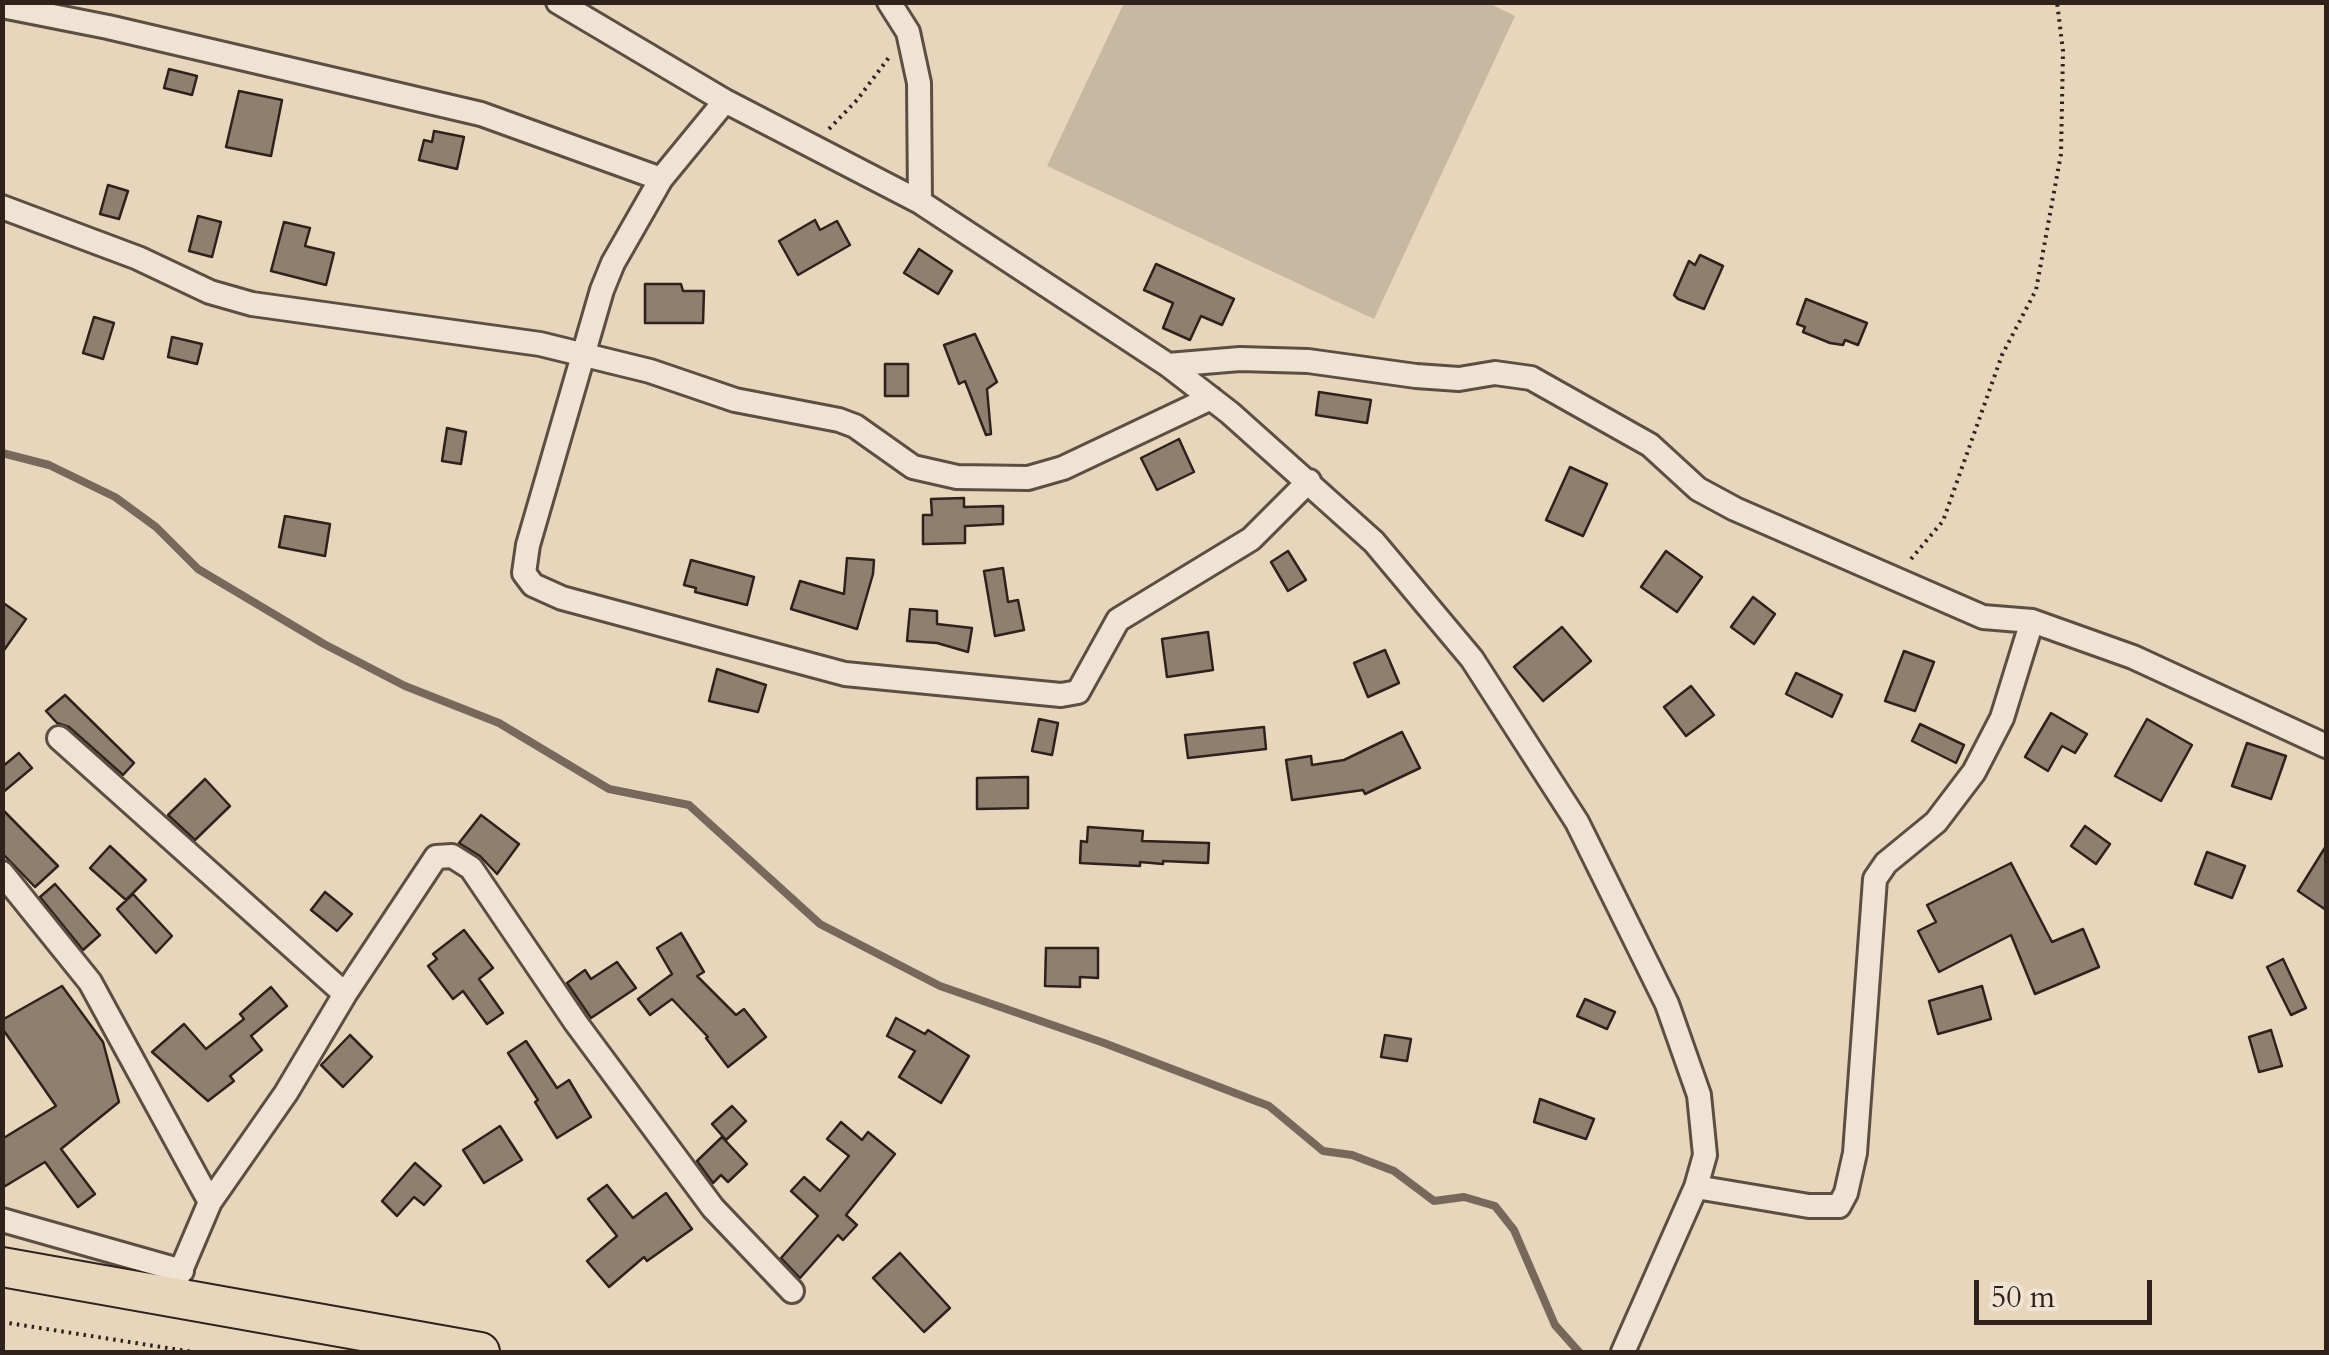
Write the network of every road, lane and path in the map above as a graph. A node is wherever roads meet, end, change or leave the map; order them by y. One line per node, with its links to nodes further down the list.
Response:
1 (558, 2): 6 (street)
2 (890, 2): 5 (street)
3 (2058, 2): 15 (path)
4 (2, 6): 8 (street)
5 (908, 32): 7 (path); 9 (street)
6 (726, 101): 7 (street); 8 (street)
7 (813, 146): 9 (street)
8 (661, 178): 11 (street)
9 (920, 202): 12 (street)
10 (2, 207): 11 (street)
11 (581, 354): 13 (street); 14 (street)
12 (1168, 366): 13 (street); 15 (street)
13 (1211, 398): 14 (street)
14 (1309, 481): 21 (street)
15 (1892, 576): 16 (street)
16 (2032, 621): 18 (street); 21 (street)
17 (59, 738): 20 (street)
18 (2326, 746)
19 (2, 873): 22 (street)
20 (345, 994): 22 (street); 26 (street)
21 (1696, 1188): 30 (street)
22 (210, 1202): 25 (street)
23 (2, 1220): 25 (street)
24 (2, 1267): 25 (main road)
25 (176, 1284): 29 (main road)
26 (792, 1291)
27 (2, 1322): 28 (path)
28 (194, 1352)
29 (480, 1352)
30 (1623, 1352)

